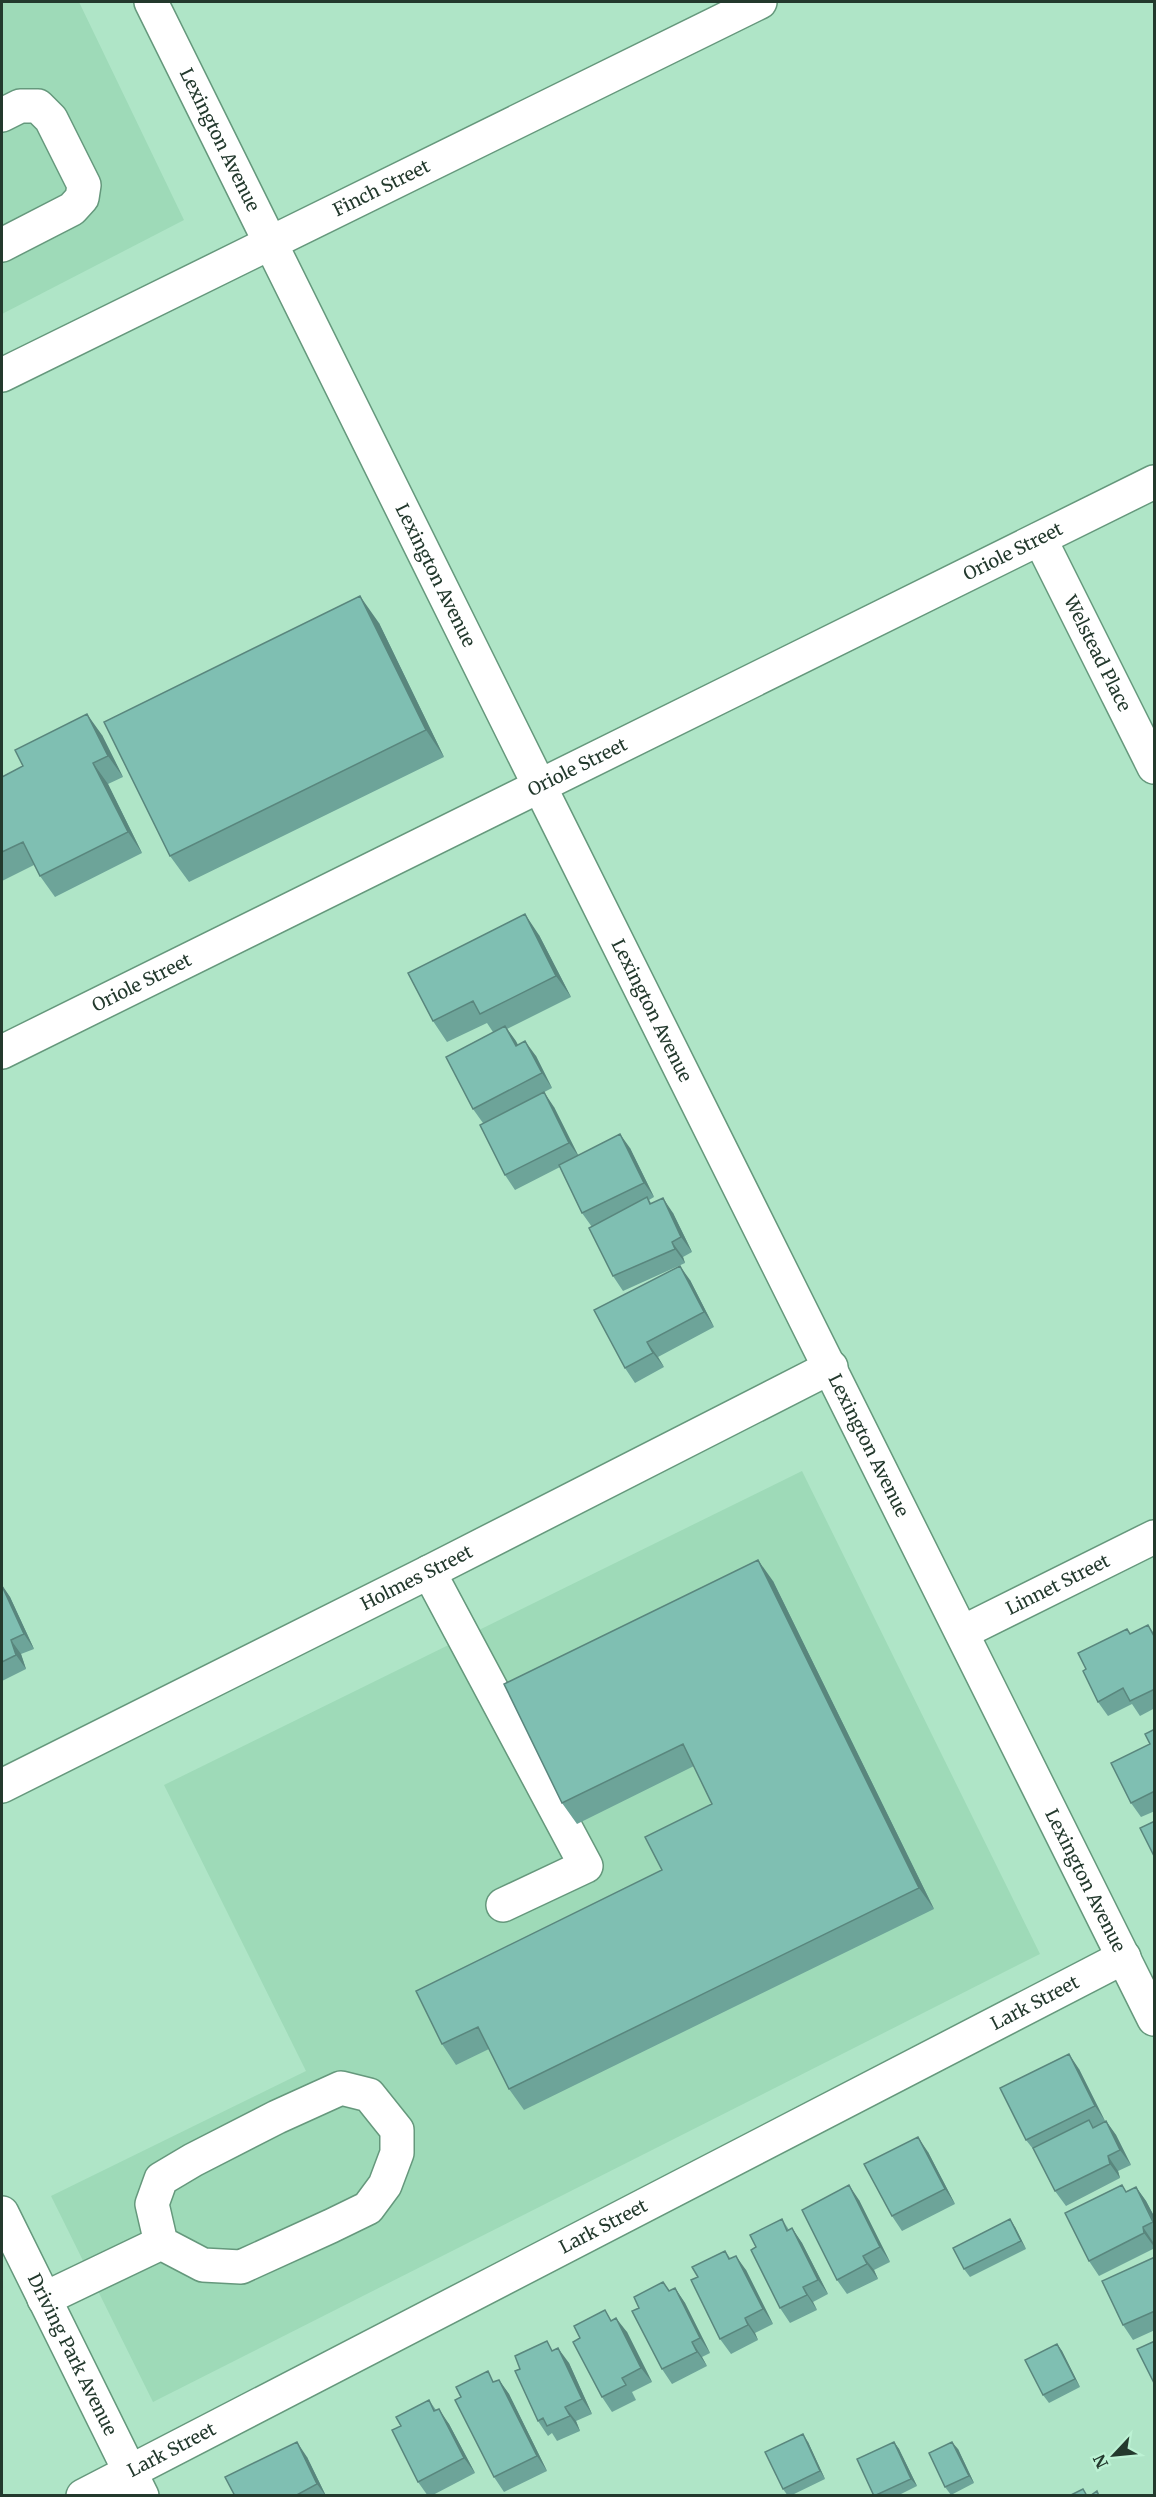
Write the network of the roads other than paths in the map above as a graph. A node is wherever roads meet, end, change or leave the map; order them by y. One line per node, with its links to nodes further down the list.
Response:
1 (151, 2): 4 (street, Lexington Avenue)
2 (760, 2): 4 (street, Finch Street)
3 (2, 115): 5 (street)
4 (269, 241): 6 (street, Finch Street); 10 (street, Lexington Avenue)
5 (2, 245)
6 (2, 375)
7 (1155, 482): 8 (street, Oriole Street)
8 (1040, 539): 9 (street, Welstead Place); 10 (street, Oriole Street)
9 (1155, 767)
10 (539, 785): 11 (street, Oriole Street); 12 (street, Lexington Avenue)
11 (2, 1052)
12 (831, 1367): 14 (street, Holmes Street); 15 (street, Lexington Avenue)
13 (1155, 1537): 15 (street, Linnet Street)
14 (429, 1572): 16 (street, Holmes Street); 17 (street)
15 (963, 1632): 18 (street, Lexington Avenue)
16 (2, 1786)
17 (503, 1905)
18 (1124, 1957): 19 (street, Lexington Avenue); 23 (street, Lark Street)
19 (1155, 2019)
20 (2, 2213): 22 (street, Driving Park Avenue)
21 (161, 2243): 21 (street); 22 (street)
22 (44, 2298): 23 (street, Driving Park Avenue)
23 (136, 2484): 24 (street, Lark Street)
24 (84, 2496)

